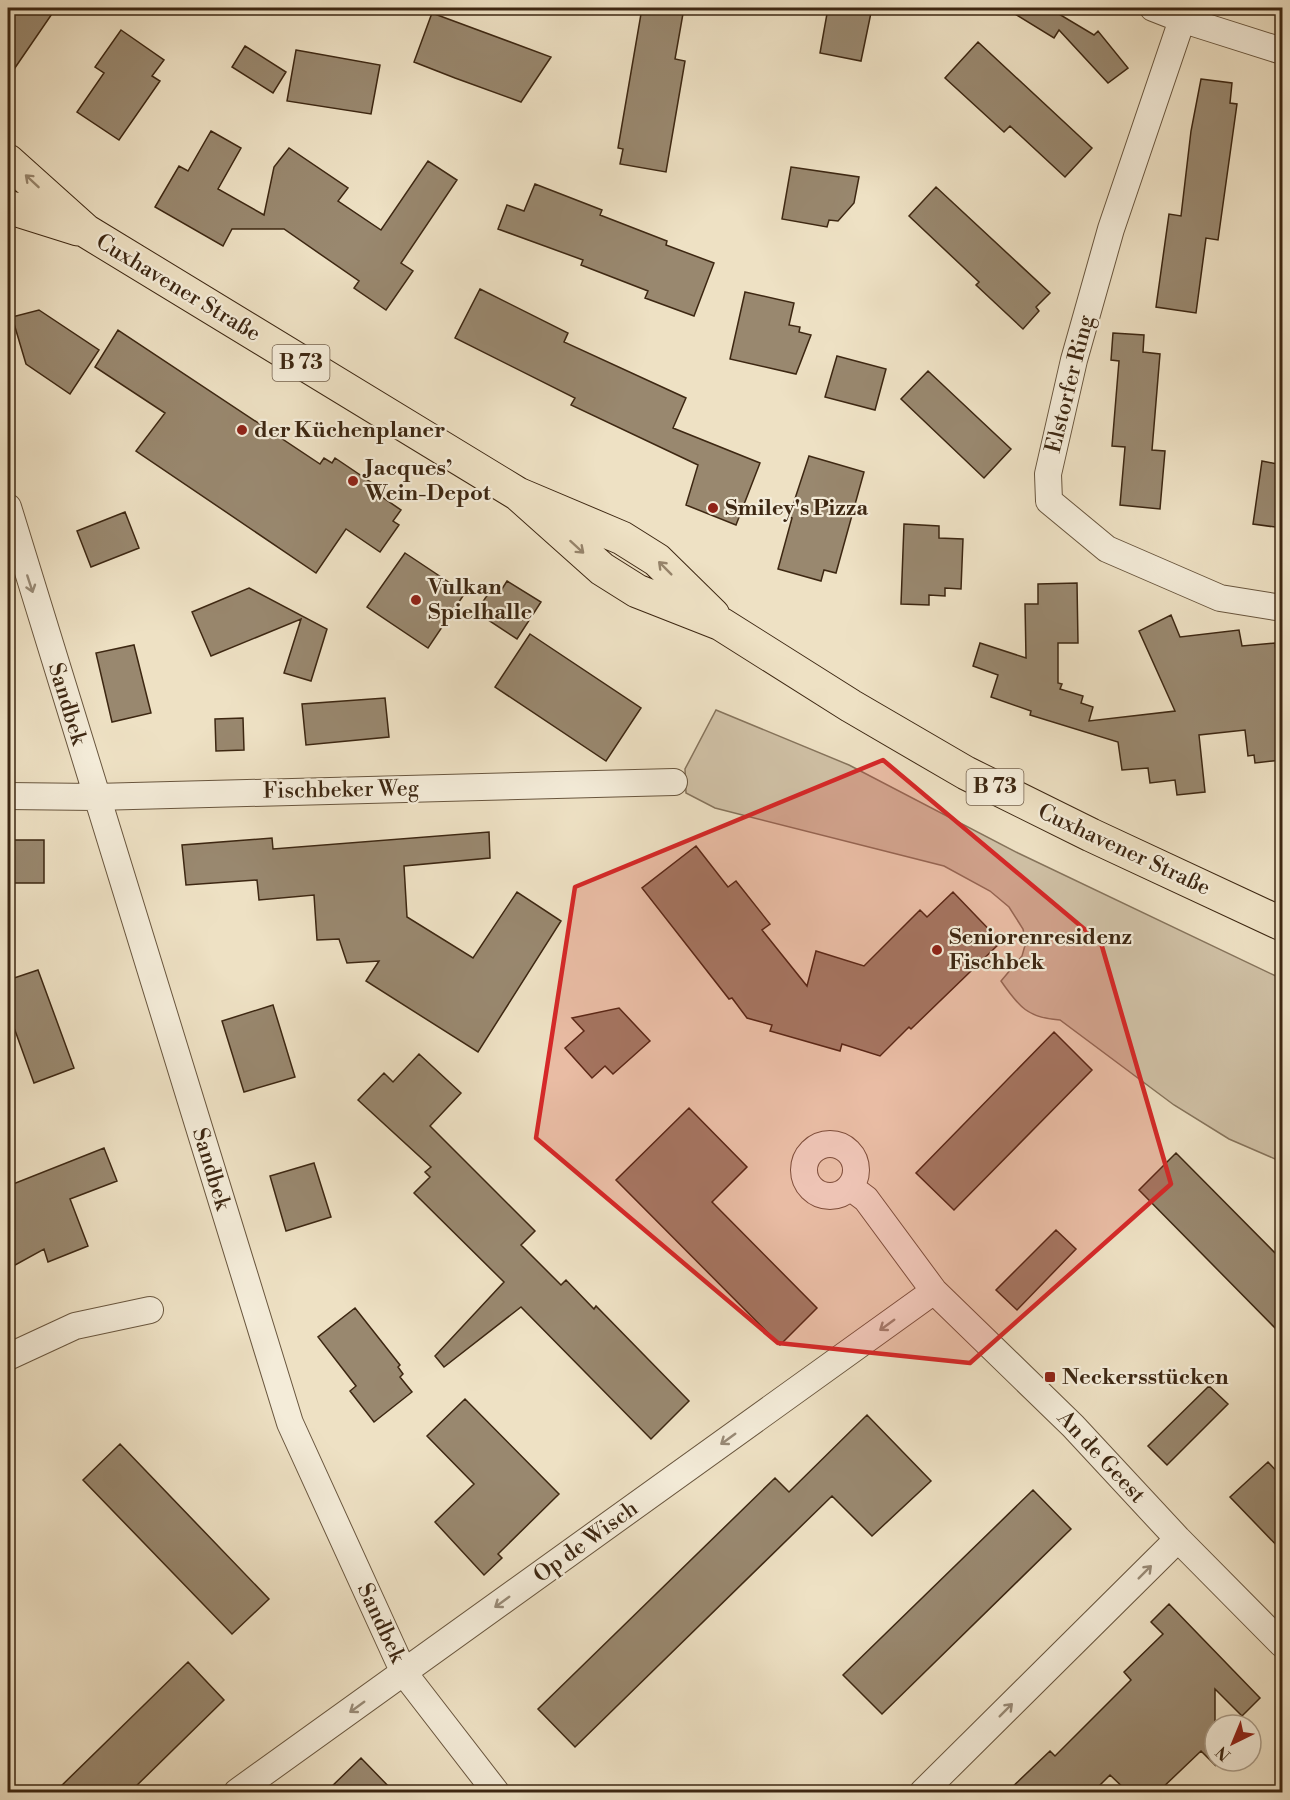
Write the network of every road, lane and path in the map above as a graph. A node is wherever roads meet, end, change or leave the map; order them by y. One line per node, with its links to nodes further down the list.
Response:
1 (1153, 8): 2 (street)
2 (1184, 14): 3 (street); 8 (street, Elstorfer Ring)
3 (1282, 51)
4 (8, 161): 6 (main road, Cuxhavener Straße / B 73, one-way to 4)
5 (8, 207): 6 (main road, Cuxhavener Straße / B 73)
6 (86, 231): 12 (main road, Cuxhavener Straße / B 73)
7 (8, 507): 11 (street, Sandbek, one-way to 11)
8 (1282, 608)
9 (674, 782): 11 (street, Fischbeker Weg)
10 (8, 796): 11 (street, Fischbeker Weg)
11 (95, 796): 19 (street, Sandbek)
12 (1282, 924)
13 (850, 1187): 14 (street, An de Geest)
14 (934, 1291): 17 (street, An de Geest); 19 (street, Op de Wisch, one-way to 19)
15 (150, 1310): 16 (street)
16 (8, 1356)
17 (1178, 1539): 18 (street, An de Geest); 22 (street, one-way to 17)
18 (1282, 1644)
19 (404, 1673): 20 (street, Op de Wisch, one-way to 20); 21 (street, Sandbek)
20 (237, 1792)
21 (496, 1792)
22 (922, 1792)

